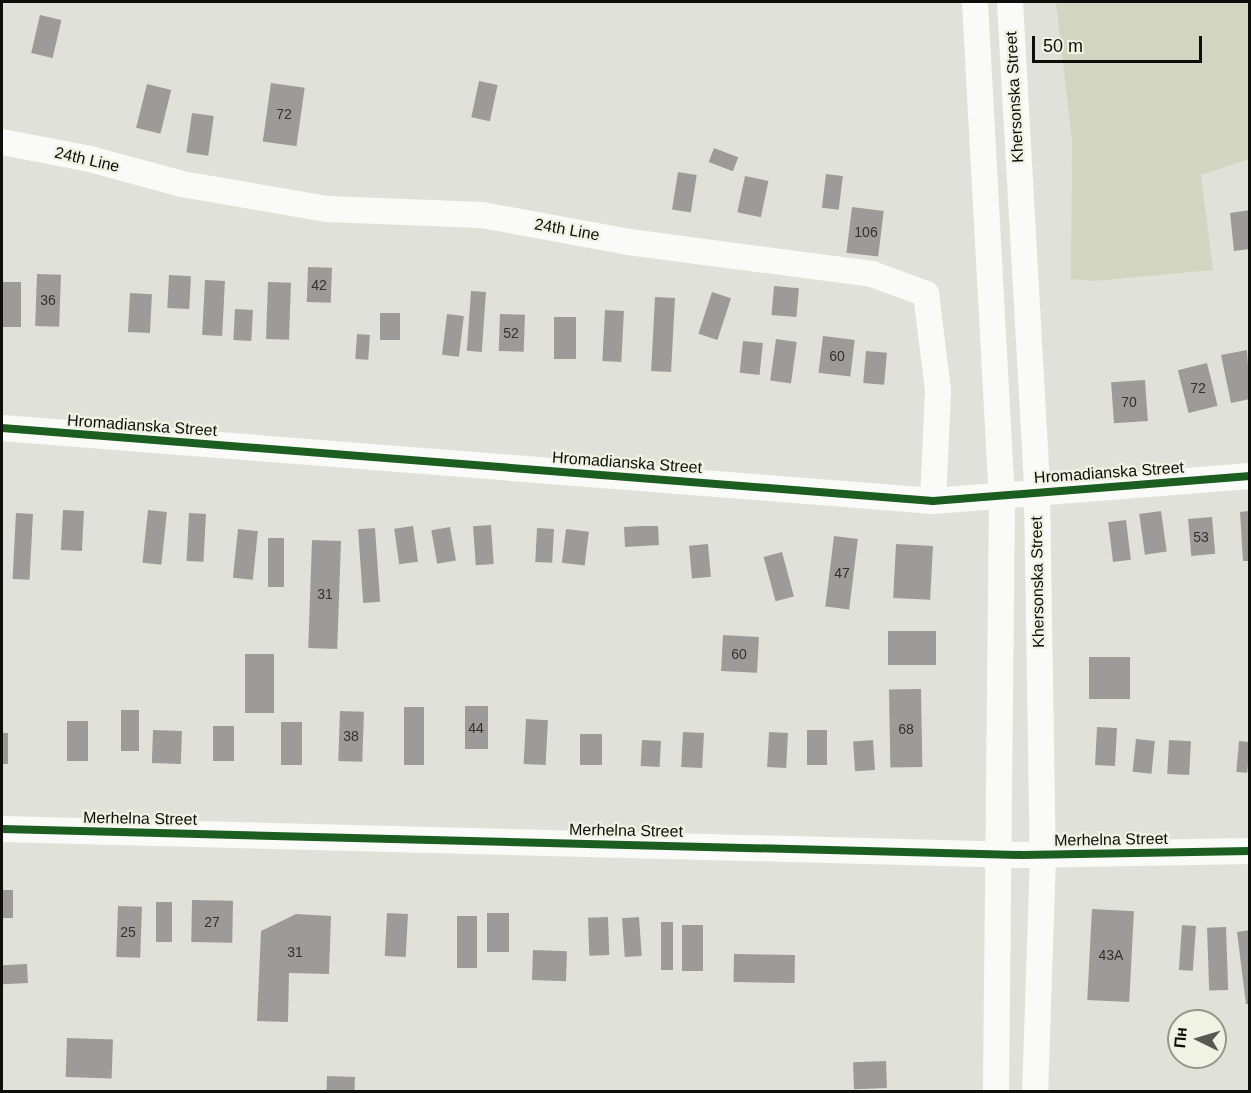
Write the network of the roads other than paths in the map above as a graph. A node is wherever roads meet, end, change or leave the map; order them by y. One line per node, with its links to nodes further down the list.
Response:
1 (975, 2): 7 (street)
2 (1010, 2): 6 (street, Khersonska Street)
3 (2, 142): 8 (street, 24th Line)
4 (2, 428): 8 (street, Hromadianska Street)
5 (1250, 476): 6 (street, Hromadianska Street)
6 (1037, 492): 7 (street, Hromadianska Street); 12 (street, Khersonska Street)
7 (1002, 496): 8 (street, Hromadianska Street); 11 (street)
8 (933, 501)
9 (2, 829): 11 (street, Merhelna Street)
10 (1250, 851): 12 (street, Merhelna Street)
11 (998, 853): 12 (street, Merhelna Street); 13 (street)
12 (1043, 855): 14 (street, Khersonska Street)
13 (996, 1092)
14 (1035, 1092)

